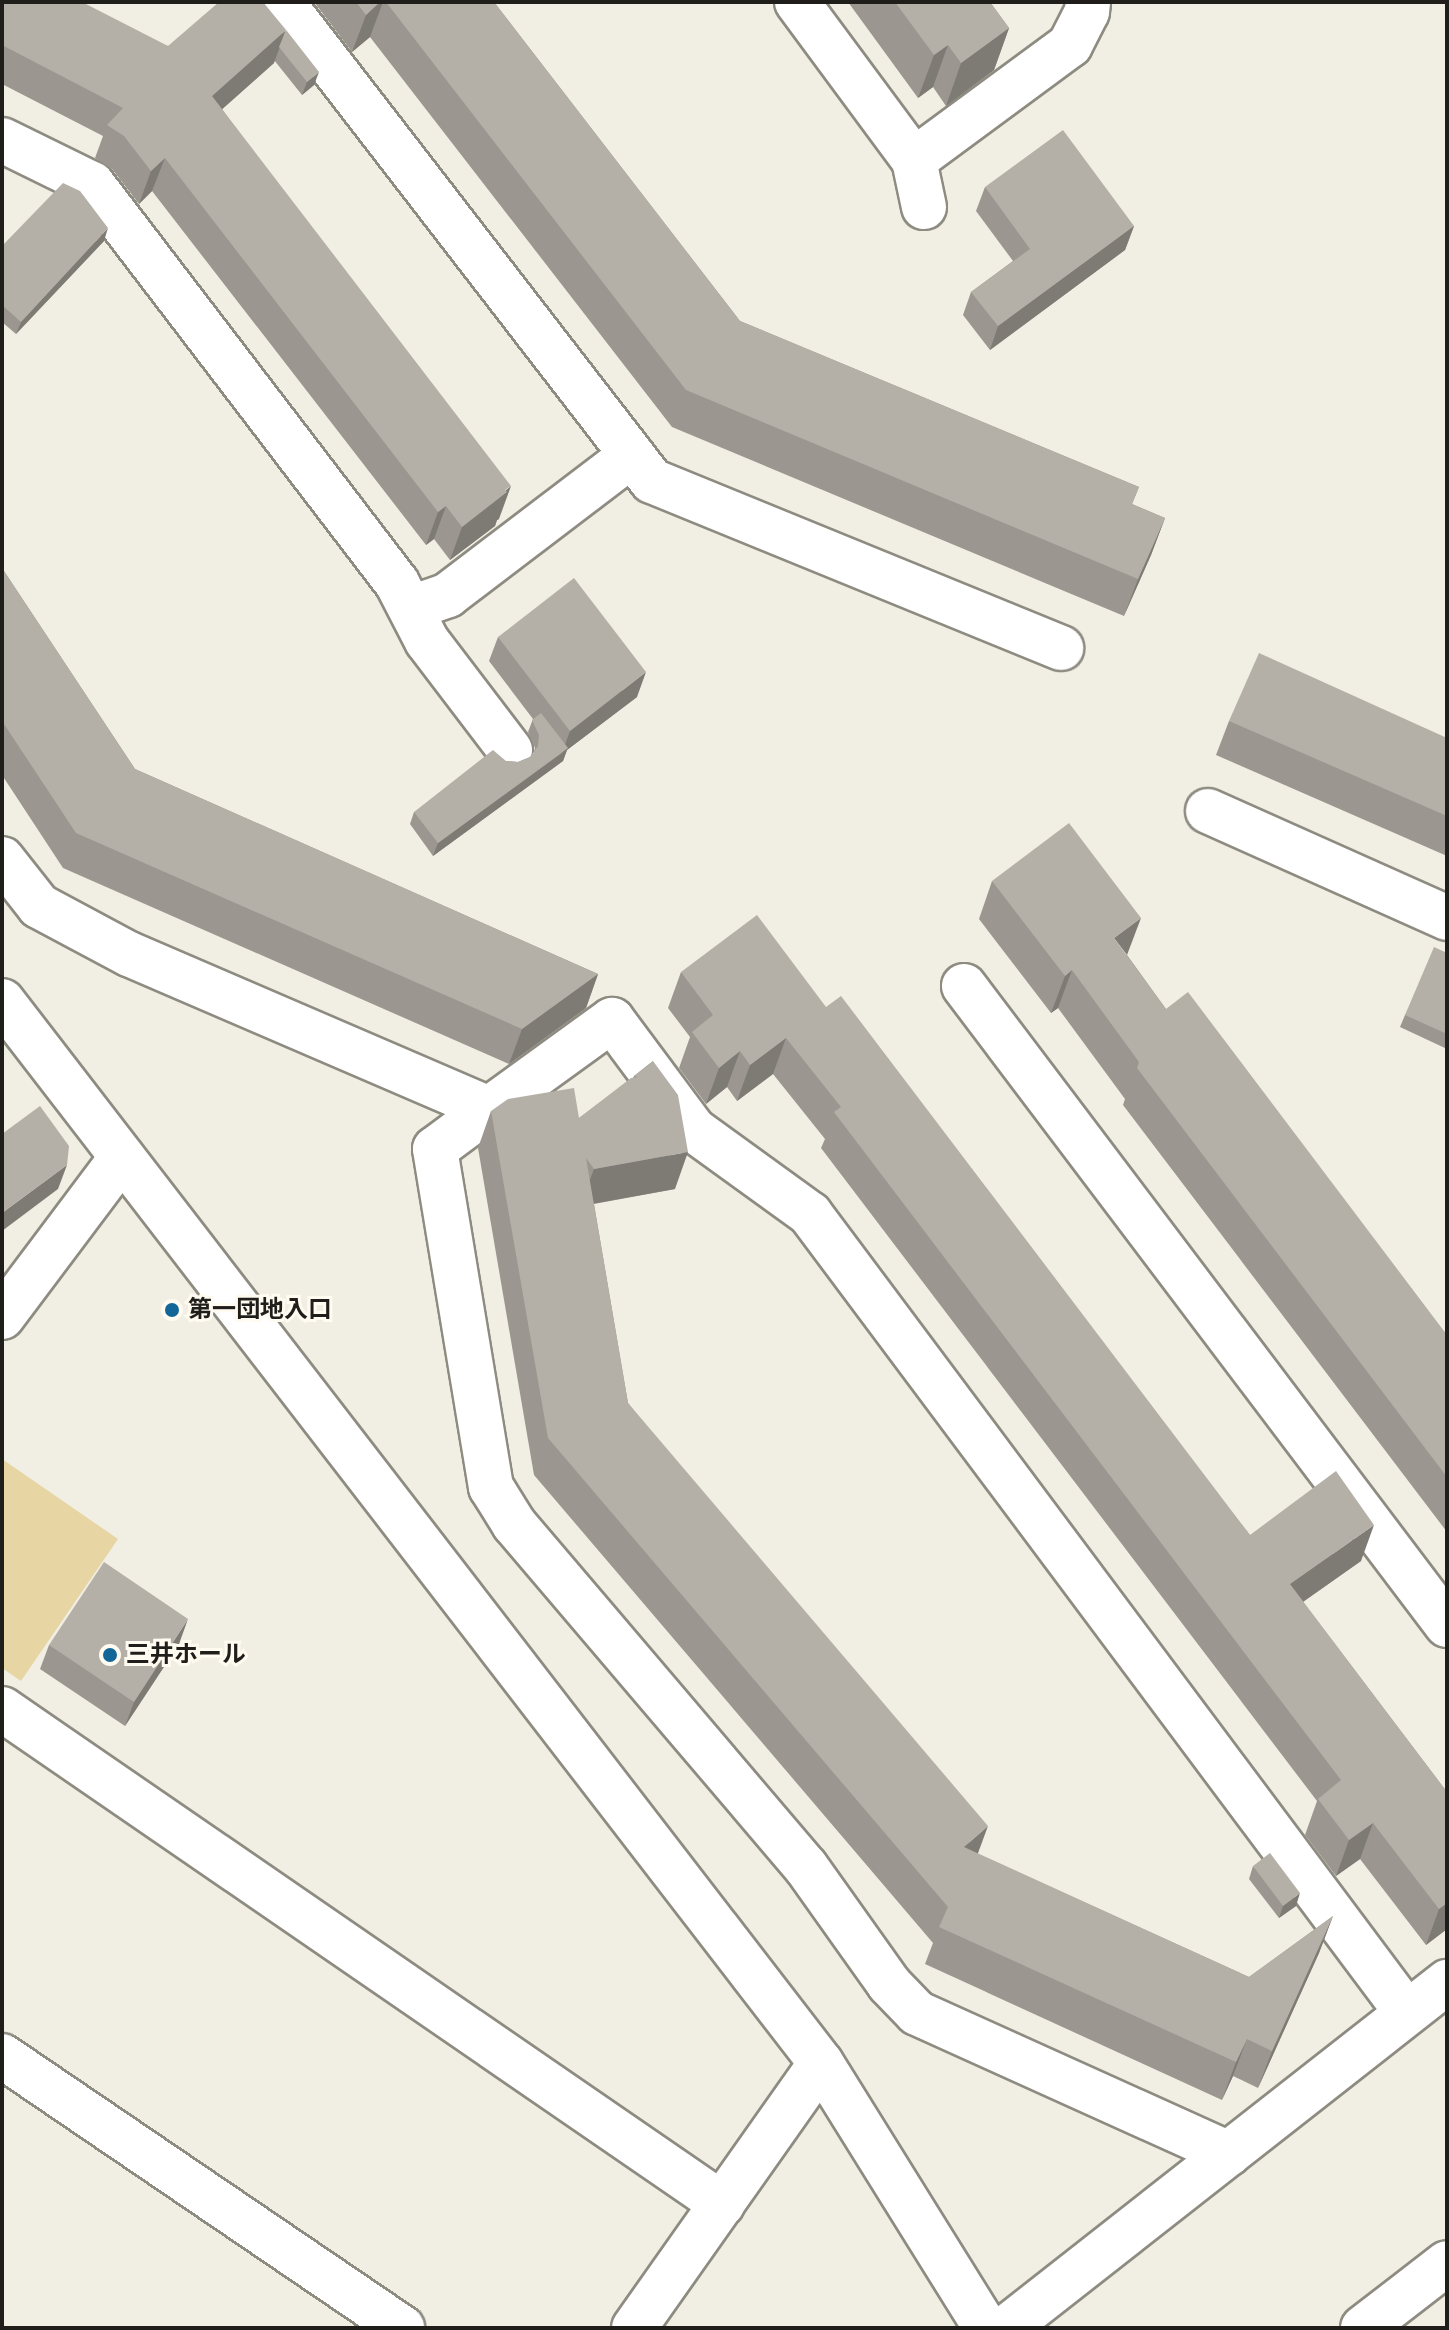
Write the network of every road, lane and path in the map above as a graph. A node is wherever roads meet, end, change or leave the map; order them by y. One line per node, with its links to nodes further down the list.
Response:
1 (282, 2): 7 (street)
2 (797, 2): 5 (street)
3 (1088, 2): 5 (street)
4 (2, 140): 8 (street)
5 (914, 160): 6 (street)
6 (924, 207)
7 (632, 455): 8 (street); 9 (street)
8 (411, 608): 10 (street)
9 (1061, 648)
10 (510, 750)
11 (1208, 811): 13 (street)
12 (2, 859): 16 (street)
13 (1447, 918)
14 (964, 986): 19 (street)
15 (2, 1001): 17 (street)
16 (489, 1109): 22 (street); 25 (street)
17 (122, 1157): 18 (street); 24 (street)
18 (2, 1317)
19 (1447, 1625)
20 (2, 1709): 26 (street)
21 (1447, 1982): 22 (street)
22 (1407, 2013): 25 (street)
23 (2, 2056): 28 (street)
24 (821, 2063): 26 (street); 30 (street)
25 (1229, 2154): 31 (street)
26 (722, 2204): 29 (street)
27 (1447, 2263): 32 (street)
28 (402, 2328)
29 (634, 2328)
30 (986, 2328)
31 (1006, 2328)
32 (1363, 2328)

